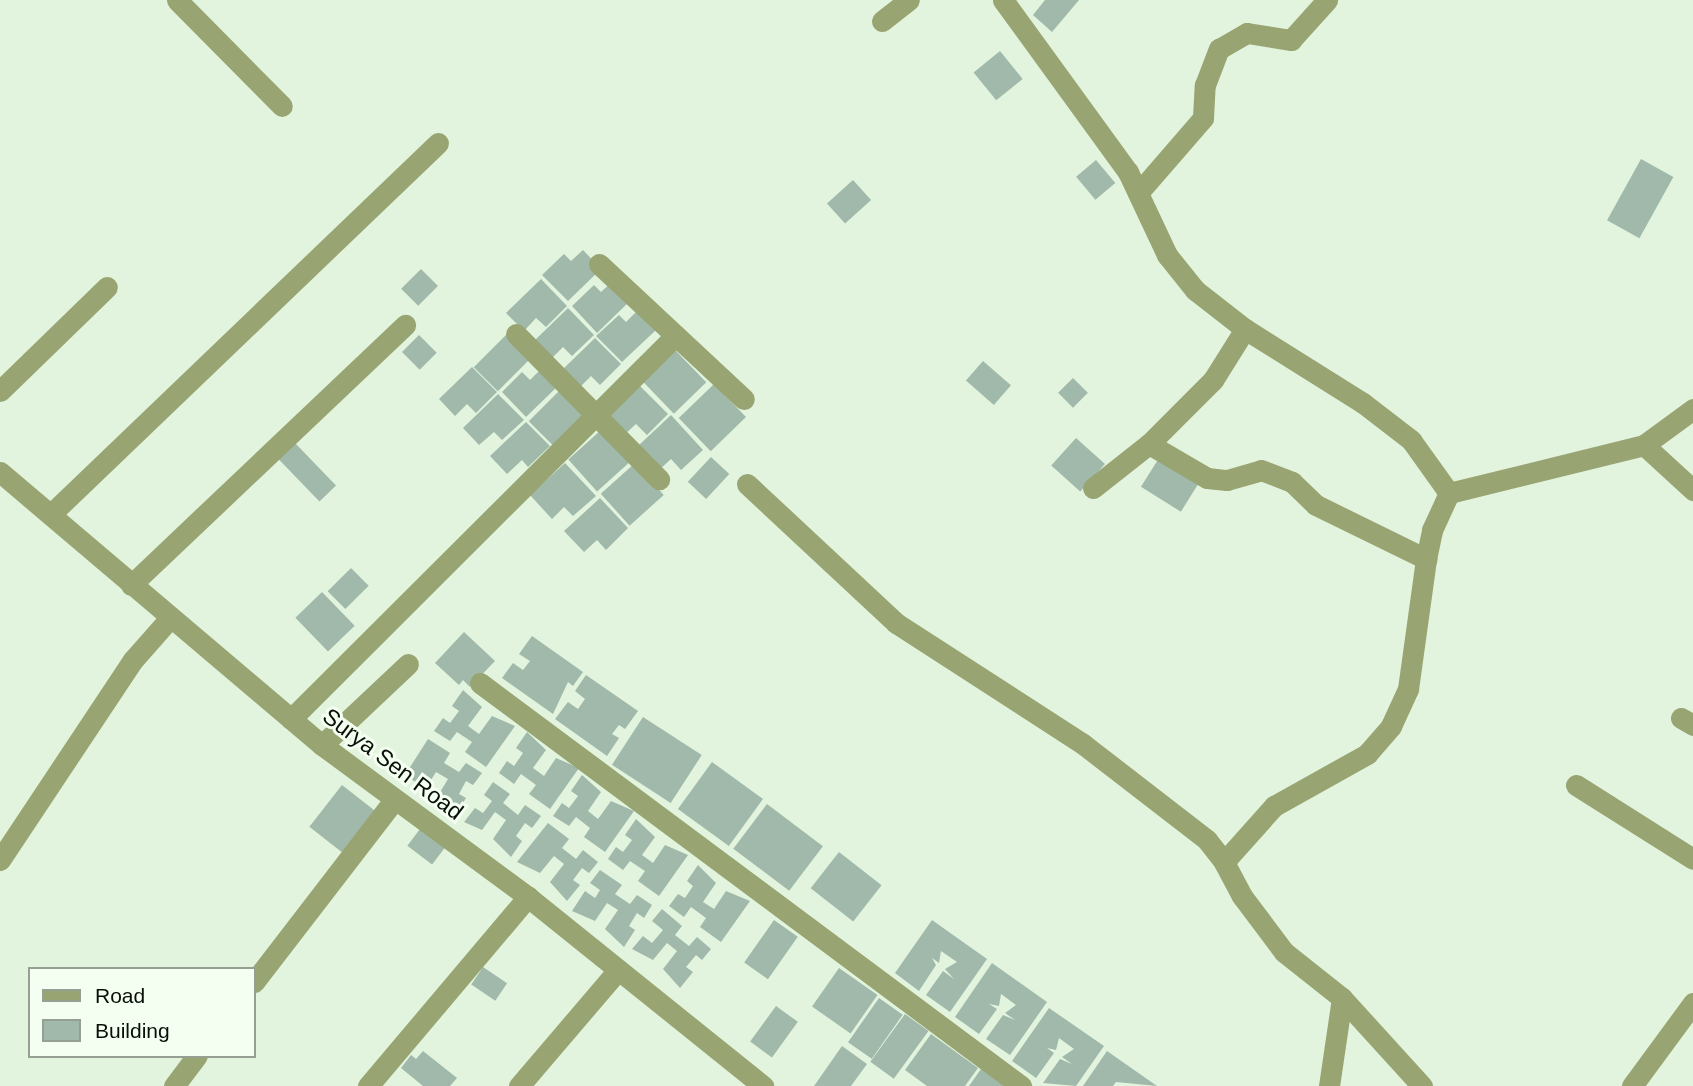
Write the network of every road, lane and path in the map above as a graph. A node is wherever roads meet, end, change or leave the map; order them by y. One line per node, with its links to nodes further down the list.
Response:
1 (177, 0): 6 (street)
2 (909, 0): 5 (street)
3 (1003, 0): 8 (street)
4 (1327, 0): 8 (street)
5 (882, 21)
6 (282, 106)
7 (438, 143): 27 (street)
8 (1139, 192): 12 (street)
9 (599, 264): 14 (street)
10 (107, 287): 15 (street)
11 (405, 325): 29 (street)
12 (1245, 329): 19 (street); 26 (street)
13 (516, 334): 18 (street)
14 (675, 336): 16 (street); 18 (street)
15 (0, 391)
16 (744, 399)
17 (1693, 409): 20 (street)
18 (597, 417): 22 (street); 33 (street)
19 (1149, 444): 24 (street); 28 (street)
20 (1644, 445): 25 (street); 26 (street)
21 (0, 472): 27 (street, Surya Sen Road)
22 (659, 479)
23 (747, 484): 39 (street)
24 (1093, 488)
25 (1693, 490)
26 (1449, 494): 28 (street)
27 (51, 514): 29 (street, Surya Sen Road)
28 (1426, 559): 39 (street)
29 (131, 585): 30 (street, Surya Sen Road)
30 (170, 618): 33 (street, Surya Sen Road); 38 (street)
31 (408, 664): 34 (street)
32 (480, 683): 50 (street)
33 (291, 719): 34 (street, Surya Sen Road)
34 (322, 745): 36 (street, Surya Sen Road)
35 (1576, 785): 37 (street)
36 (394, 800): 40 (street, Surya Sen Road); 42 (street)
37 (1693, 859)
38 (0, 860)
39 (1224, 862): 43 (street)
40 (528, 897): 41 (street, Surya Sen Road); 47 (street)
41 (618, 970): 48 (street); 49 (street, Surya Sen Road)
42 (256, 979)
43 (1342, 998): 51 (street); 52 (street)
44 (1693, 1003): 53 (street)
45 (195, 1058): 46 (street)
46 (174, 1086)
47 (368, 1086)
48 (519, 1086)
49 (763, 1086)
50 (1021, 1086)
51 (1329, 1086)
52 (1422, 1086)
53 (1632, 1086)

